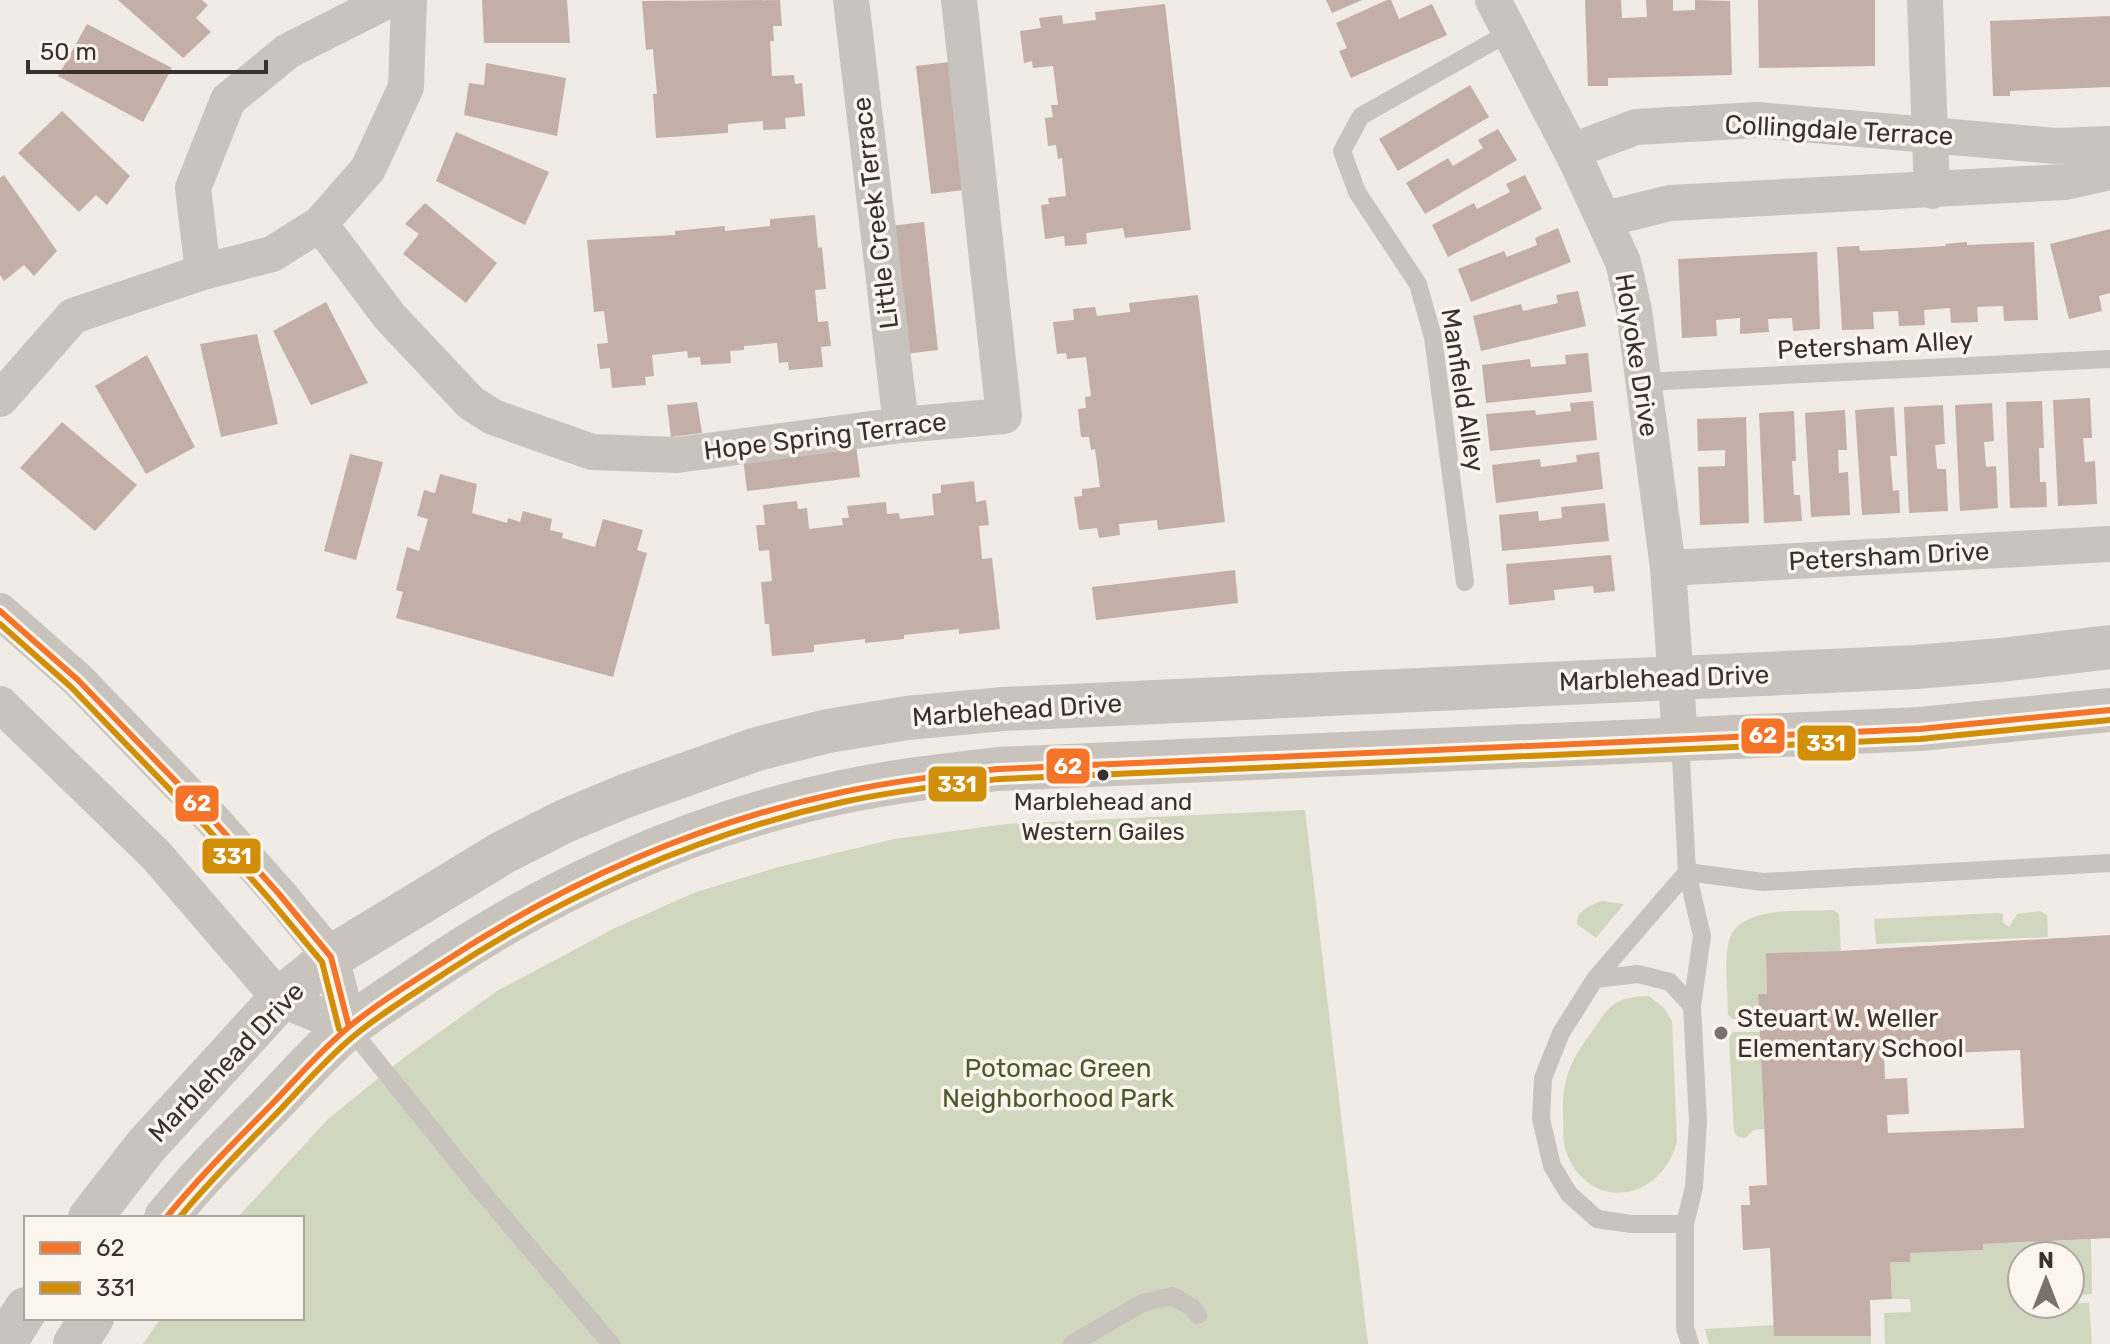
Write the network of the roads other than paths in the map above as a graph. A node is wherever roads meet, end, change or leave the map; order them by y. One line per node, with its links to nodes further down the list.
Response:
1 (389, 0): 15 (street)
2 (409, 0): 14 (street)
3 (851, 0): 19 (street, Little Creek Terrace)
4 (959, 0): 19 (street, Hope Spring Terrace)
5 (1493, 0): 7 (street, Holyoke Drive)
6 (1925, 0): 8 (street)
7 (1510, 32): 10 (street, Holyoke Drive); 22 (lane, Manfield Alley)
8 (1932, 134): 9 (street, Collingdale Terrace); 10 (street, Collingdale Terrace); 12 (street)
9 (2110, 144)
10 (1572, 151): 13 (street, Holyoke Drive)
11 (2110, 172): 12 (street, Collingdale Terrace)
12 (1932, 191): 13 (street, Collingdale Terrace)
13 (1605, 219): 17 (street, Holyoke Drive)
14 (320, 224): 15 (street); 19 (street, Hope Spring Terrace)
15 (203, 272): 18 (street)
16 (2110, 359): 17 (lane, Petersham Alley)
17 (1643, 382): 21 (street, Holyoke Drive)
18 (0, 399)
19 (901, 425)
20 (2110, 544): 21 (street, Petersham Drive)
21 (1668, 568): 25 (street, Holyoke Drive)
22 (1465, 582)
23 (0, 611): 31 (street)
24 (2110, 647): 25 (street, Marblehead Drive)
25 (1678, 677): 28 (street, Holyoke Drive); 31 (street, Marblehead Drive)
26 (0, 704): 33 (street)
27 (2110, 710): 28 (street)
28 (1680, 739): 30 (lane); 35 (street)
29 (2110, 863): 30 (lane)
30 (1687, 872): 32 (lane); 34 (lane)
31 (331, 957): 33 (street, Marblehead Drive); 35 (street)
32 (1595, 979): 34 (lane); 38 (lane)
33 (280, 999): 35 (street); 36 (street, Marblehead Drive)
34 (1692, 1006): 38 (lane)
35 (349, 1027): 37 (street); 44 (lane)
36 (92, 1216)
37 (168, 1216)
38 (1685, 1224): 46 (lane)
39 (24, 1312): 42 (street)
40 (1198, 1315): 45 (lane)
41 (91, 1320): 43 (street)
42 (4, 1344)
43 (75, 1344)
44 (611, 1344)
45 (1072, 1344)
46 (1690, 1344)

